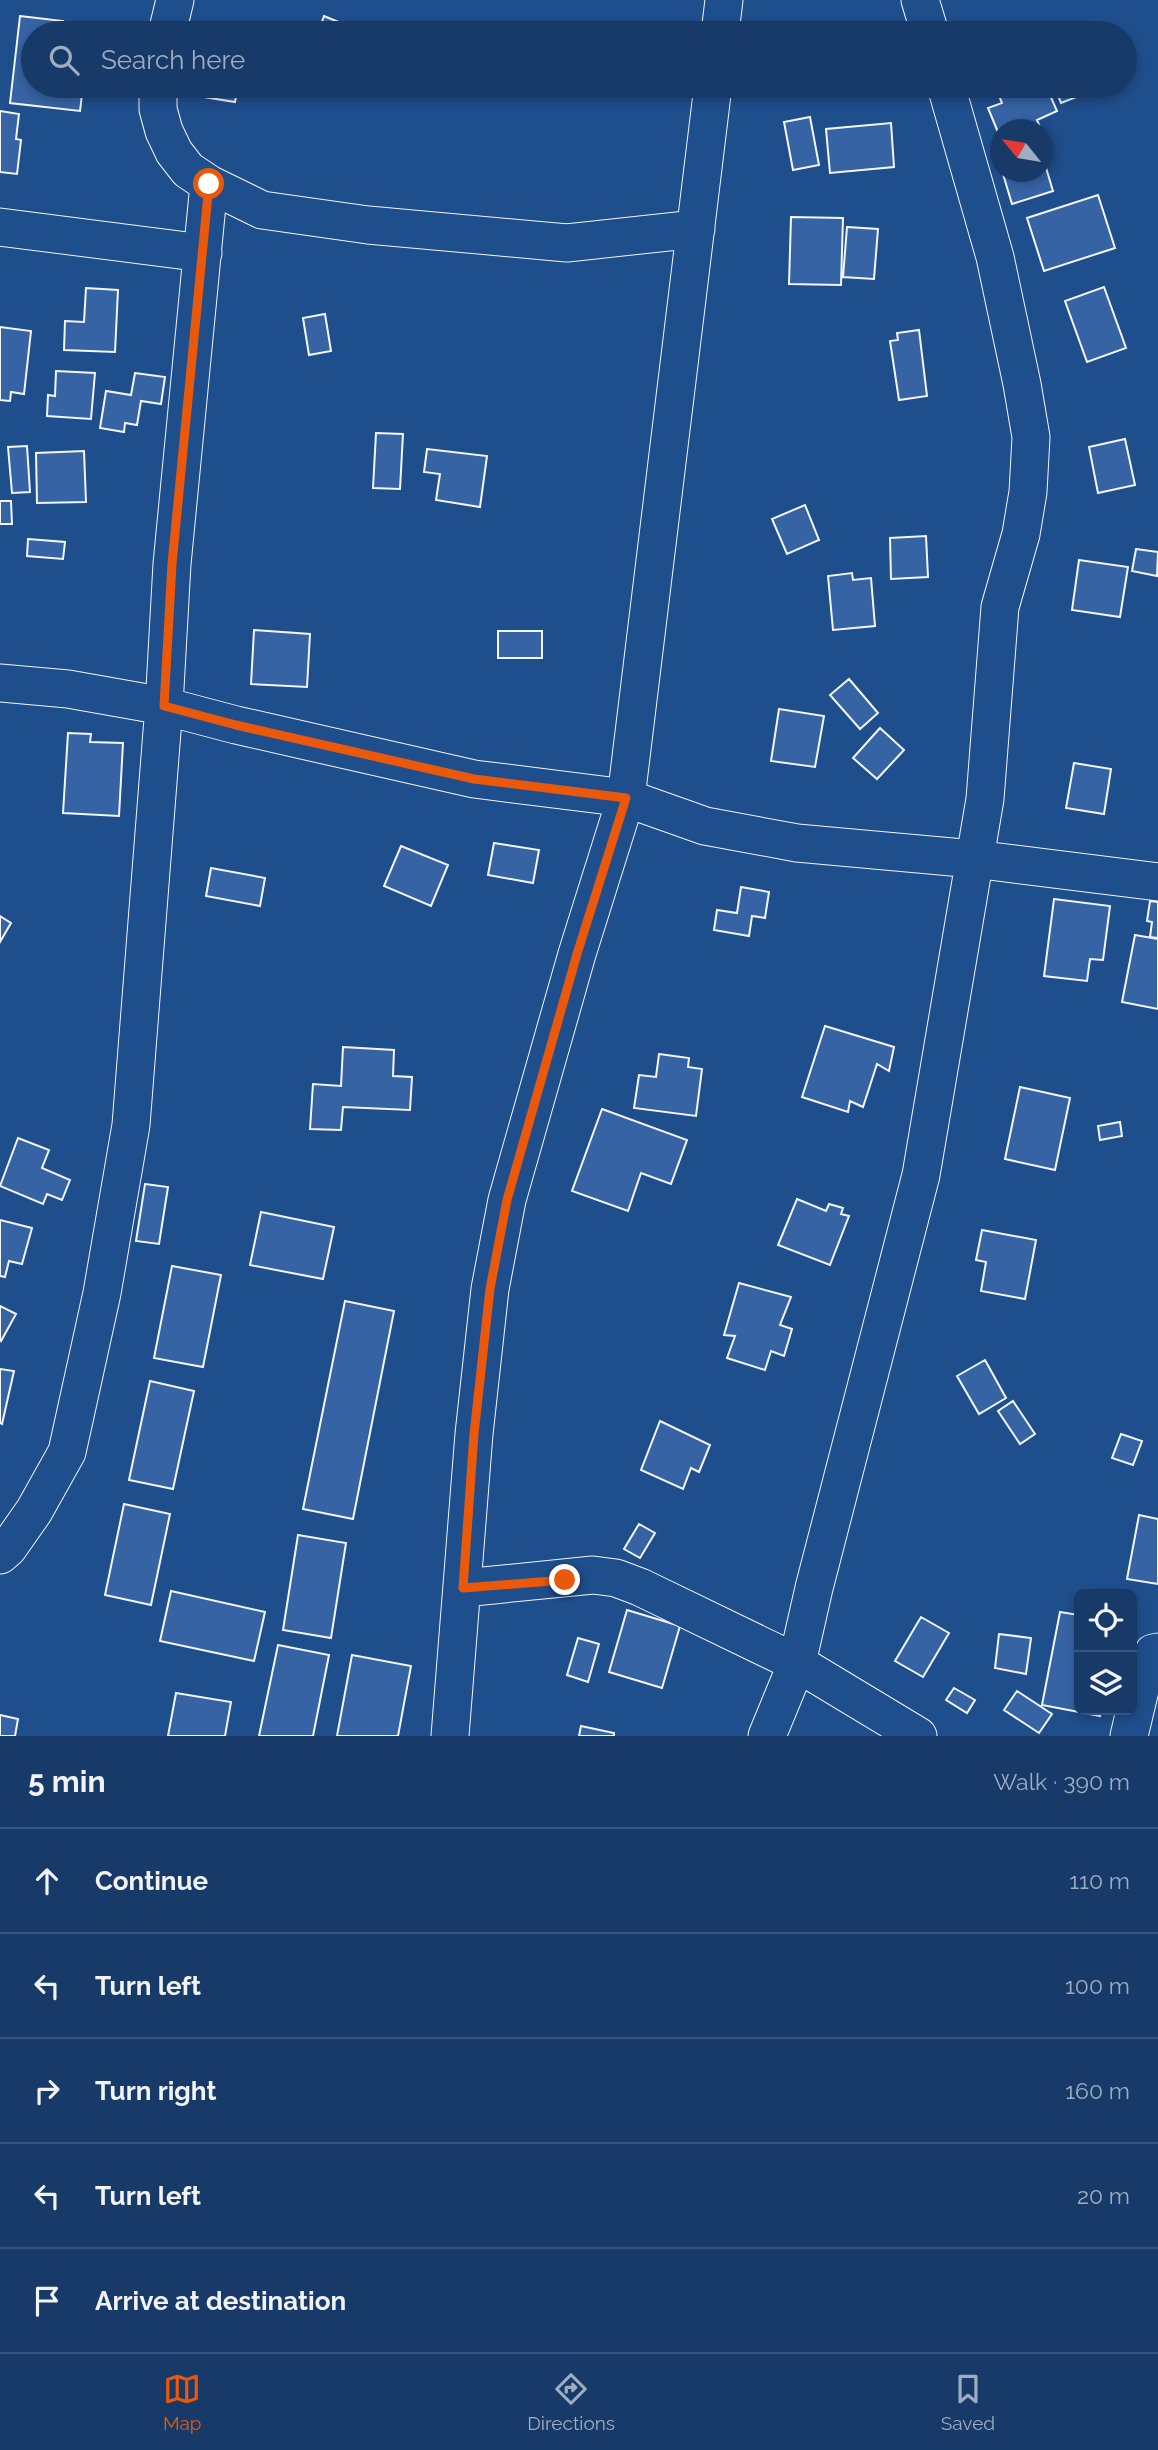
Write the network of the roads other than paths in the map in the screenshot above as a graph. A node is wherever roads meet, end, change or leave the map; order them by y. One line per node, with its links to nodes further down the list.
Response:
1 (175, 0): 4 (street)
2 (724, 0): 5 (street)
3 (920, 0): 6 (street)
4 (170, 21)
5 (721, 21)
6 (926, 21)
7 (158, 98): 10 (street)
8 (712, 98): 12 (street)
9 (949, 98): 17 (street)
10 (209, 184): 12 (street); 13 (street)
11 (0, 227): 13 (street)
12 (696, 229): 16 (street)
13 (203, 253): 15 (street)
14 (0, 683): 15 (street)
15 (164, 706): 16 (street); 19 (street)
16 (626, 798): 17 (street); 20 (street)
17 (974, 859): 18 (street); 22 (street)
18 (1158, 882)
19 (0, 1555)
20 (463, 1588): 22 (street); 23 (street)
21 (1158, 1652): 26 (street)
22 (797, 1663): 24 (street); 25 (street)
23 (450, 1736)
24 (767, 1736)
25 (918, 1736)
26 (1129, 1736)

